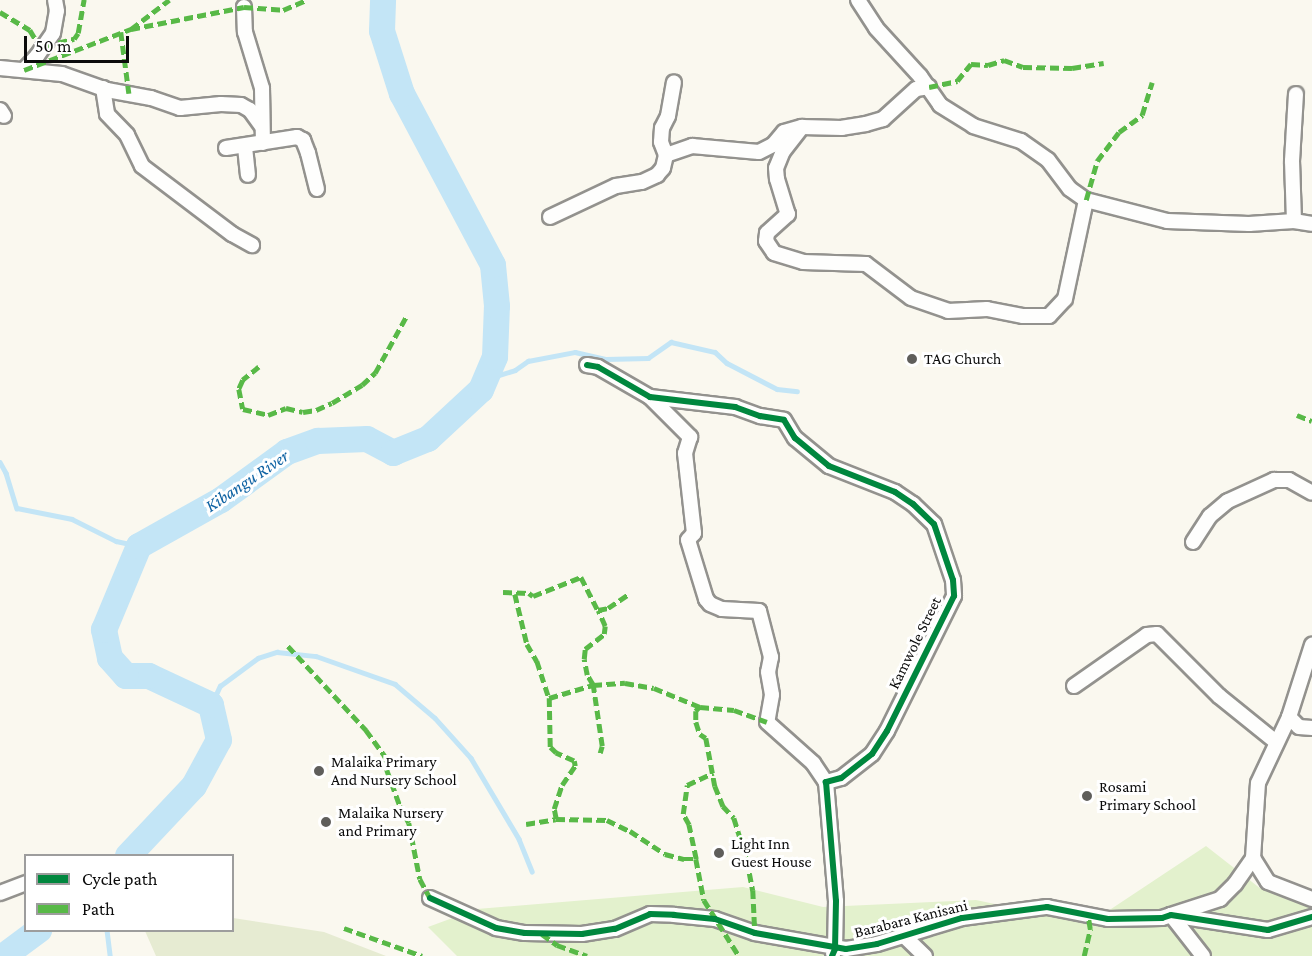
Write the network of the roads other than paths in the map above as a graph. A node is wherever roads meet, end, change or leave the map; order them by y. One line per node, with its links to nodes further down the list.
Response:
1 (55, 0): 5 (street)
2 (858, 0): 7 (street)
3 (244, 7): 10 (street)
4 (0, 68): 5 (street)
5 (24, 70): 8 (street)
6 (674, 82): 15 (street)
7 (929, 87): 11 (street); 18 (street)
8 (103, 88): 10 (street); 22 (street)
9 (1296, 94): 20 (street)
10 (261, 125): 12 (street)
11 (802, 127): 15 (street); 18 (street)
12 (263, 143): 13 (street); 17 (street)
13 (245, 147): 14 (street); 16 (street)
14 (226, 148)
15 (666, 155): 19 (street)
16 (248, 175)
17 (317, 189)
18 (1086, 200): 20 (street)
19 (550, 217)
20 (1294, 221): 21 (street)
21 (1312, 224)
22 (252, 245)
23 (587, 365): 24 (street, Kamwole Street)
24 (650, 397): 32 (street); 32 (street, Kamwole Street)
25 (1312, 493): 26 (street)
26 (1193, 542)
27 (1312, 645): 29 (street)
28 (1074, 686): 31 (street)
29 (1289, 717): 30 (street); 31 (street)
30 (1312, 728)
31 (1276, 742): 33 (street)
32 (826, 782): 41 (street)
33 (1253, 858): 37 (street); 38 (street)
34 (24, 883): 35 (street)
35 (0, 893)
36 (430, 898): 41 (street)
37 (1312, 899)
38 (1171, 915): 39 (street, Barabara Kanisani); 40 (street, Barabara Kanisani); 43 (street)
39 (1312, 917)
40 (902, 934): 41 (street, Barabara Kanisani); 42 (street)
41 (834, 952)
42 (925, 956)
43 (1203, 956)

